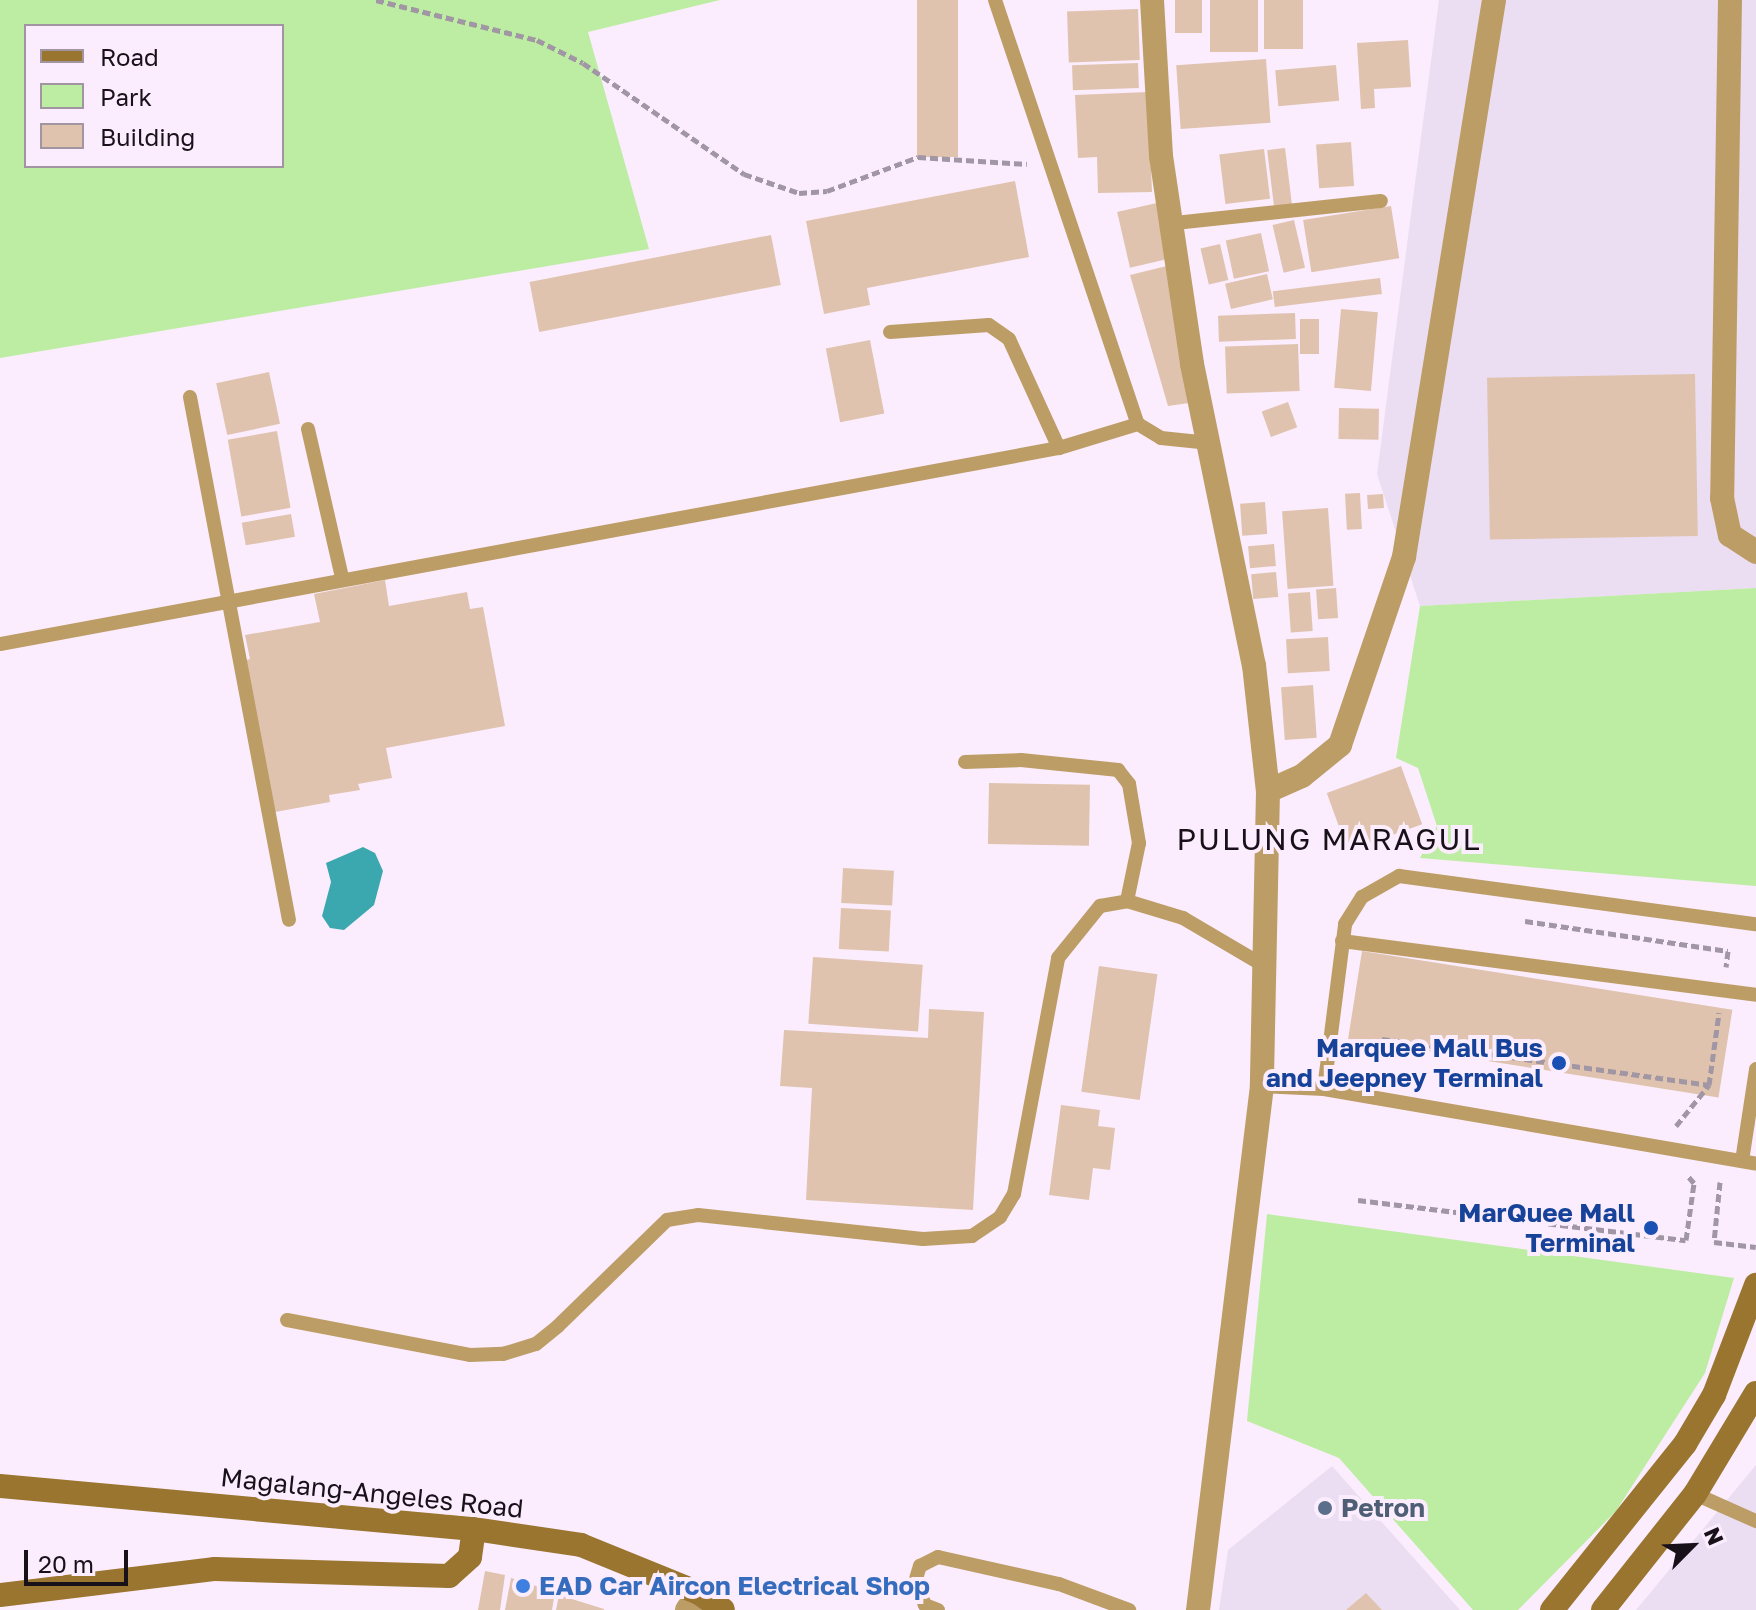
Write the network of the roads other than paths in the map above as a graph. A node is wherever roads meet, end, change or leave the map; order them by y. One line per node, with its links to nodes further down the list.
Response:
1 (995, 0): 9 (lane)
2 (1152, 0): 6 (street)
3 (1494, 0): 18 (street)
4 (1730, 0): 13 (street)
5 (1381, 201): 6 (lane)
6 (1175, 223): 11 (street)
7 (890, 332): 12 (lane)
8 (190, 397): 15 (lane)
9 (1138, 424): 11 (lane); 12 (lane)
10 (308, 429): 14 (lane)
11 (1210, 443): 18 (street)
12 (1059, 448): 14 (lane)
13 (1756, 552)
14 (342, 577): 15 (lane)
15 (225, 599): 16 (lane); 20 (lane)
16 (0, 644)
17 (965, 762): 19 (lane)
18 (1268, 791): 23 (street)
19 (1127, 901): 23 (lane); 30 (lane)
20 (289, 920)
21 (1756, 924): 22 (lane)
22 (1342, 941): 24 (lane); 27 (lane)
23 (1268, 968): 26 (street)
24 (1756, 995)
25 (1756, 1069): 28 (lane)
26 (1262, 1086): 27 (lane); 41 (street)
27 (1324, 1089): 28 (lane)
28 (1749, 1163)
29 (1756, 1285): 42 (main road)
30 (287, 1320)
31 (1756, 1393): 33 (main road)
32 (0, 1486): 35 (main road, Magalang-Angeles Road)
33 (1695, 1494): 34 (lane); 43 (main road)
34 (1756, 1521)
35 (474, 1529): 36 (main road); 37 (main road, Magalang-Angeles Road)
36 (0, 1595)
37 (693, 1601): 38 (main road, Magalang-Angeles Road)
38 (723, 1610)
39 (938, 1610): 40 (lane)
40 (1129, 1610)
41 (1198, 1610)
42 (1552, 1610)
43 (1603, 1610)

